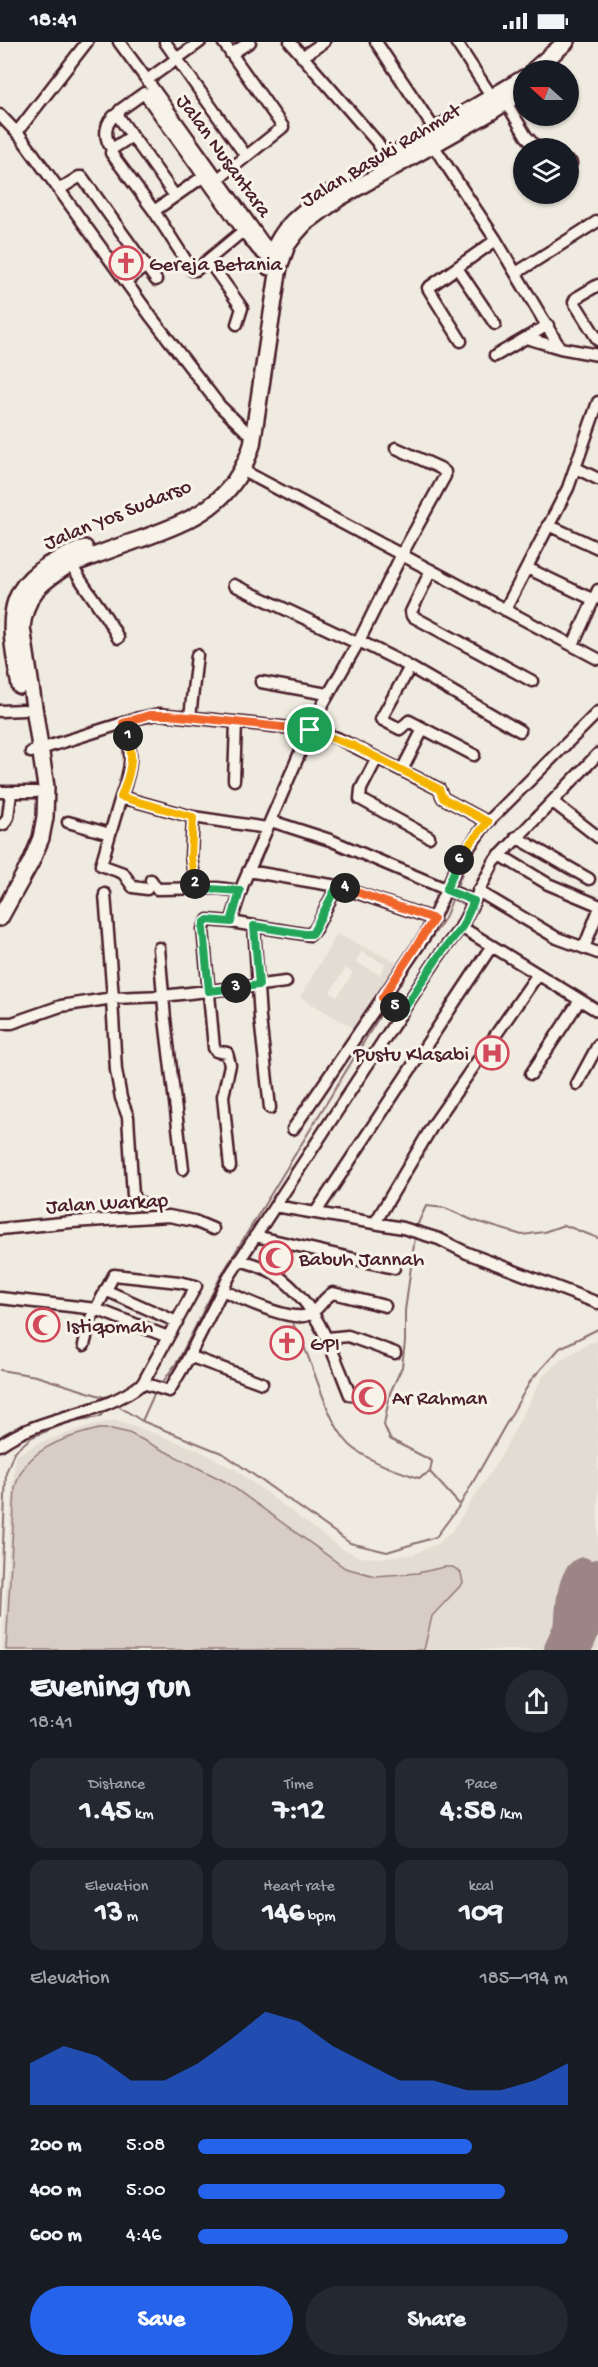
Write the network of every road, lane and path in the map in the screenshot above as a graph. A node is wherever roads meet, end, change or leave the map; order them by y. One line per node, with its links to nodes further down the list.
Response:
1 (87, 42): 24 (street)
2 (119, 42): 18 (street, Jalan Nusantara)
3 (165, 42): 15 (street)
4 (200, 42): 15 (street)
5 (223, 42): 13 (street)
6 (250, 42): 13 (street)
7 (290, 42): 14 (street)
8 (324, 42): 14 (street)
9 (376, 42): 26 (street)
10 (456, 42): 21 (street)
11 (580, 42): 17 (highway)
12 (558, 45): 16 (highway)
13 (231, 54): 29 (street)
14 (302, 57): 30 (street)
15 (176, 59): 18 (street); 29 (street)
16 (549, 60)
17 (556, 60)
18 (147, 80): 32 (street, Jalan Nusantara)
19 (513, 88): 21 (highway, Jalan Yos Sudarso)
20 (513, 94): 21 (highway)
21 (499, 100): 26 (highway, Jalan Yos Sudarso); 27 (street)
22 (118, 113): 25 (street); 28 (street); 31 (street)
23 (0, 115): 24 (street)
24 (17, 132): 33 (street)
25 (132, 136): 28 (street); 34 (street)
26 (434, 138): 30 (highway, Jalan Yos Sudarso); 38 (street); 60 (highway, Jalan Basuki Rahmat)
27 (528, 138)
28 (112, 149): 35 (street)
29 (246, 156): 32 (street)
30 (388, 159): 39 (highway, Jalan Yos Sudarso)
31 (204, 176): 34 (street); 37 (street)
32 (218, 179): 39 (street, Jalan Nusantara)
33 (60, 189): 41 (street); 45 (street)
34 (175, 196): 35 (street)
35 (154, 211): 40 (street)
36 (598, 221): 43 (street)
37 (243, 231): 39 (street); 40 (street)
38 (496, 240): 42 (street); 43 (street)
39 (272, 257): 57 (highway, Jalan Yos Sudarso)
40 (208, 260): 47 (street)
41 (145, 267): 44 (street); 45 (street)
42 (457, 268): 48 (street); 52 (street)
43 (516, 273): 49 (street)
44 (156, 280)
45 (126, 281): 57 (street)
46 (598, 285): 51 (street)
47 (237, 324)
48 (495, 324)
49 (548, 325): 50 (street); 53 (street)
50 (526, 338): 53 (street); 55 (street)
51 (598, 340)
52 (461, 341)
53 (561, 348): 54 (street)
54 (598, 355)
55 (495, 356)
56 (598, 402): 59 (street)
57 (246, 430): 80 (highway, Jalan Yos Sudarso)
58 (396, 448): 64 (street)
59 (576, 468): 61 (street); 62 (street)
60 (242, 470): 64 (street); 65 (highway, Jalan Basuki Rahmat)
61 (598, 479)
62 (549, 525): 63 (street); 66 (street)
63 (598, 548)
64 (402, 554): 67 (street); 72 (street)
65 (71, 564): 71 (street); 89 (highway, Jalan Basuki Rahmat)
66 (527, 568): 69 (street); 70 (street)
67 (431, 570): 70 (street); 77 (street)
68 (234, 585): 72 (street)
69 (596, 595): 73 (street)
70 (506, 610): 73 (street)
71 (118, 638)
72 (358, 642): 76 (street); 79 (street)
73 (573, 645): 75 (street)
74 (196, 655): 83 (street)
75 (598, 659)
76 (410, 667): 87 (street); 90 (street)
77 (532, 681)
78 (261, 682): 79 (street)
79 (327, 694): 86 (street)
80 (24, 710): 81 (street); 89 (highway, Jalan Yos Sudarso)
81 (0, 711)
82 (598, 712): 101 (street)
83 (190, 717): 84 (street); 85 (street)
84 (123, 723): 89 (street); 97 (street)
85 (236, 723): 86 (street); 94 (street)
86 (310, 730): 92 (street); 102 (street)
87 (520, 731)
88 (421, 733): 93 (street)
89 (36, 751): 96 (highway, Jalan Yos Sudarso); 120 (highway, Jalan Basuki Rahmat)
90 (474, 755)
91 (597, 756): 98 (street)
92 (377, 758): 93 (street); 105 (street)
93 (402, 770): 101 (street)
94 (234, 780)
95 (5, 792): 96 (street); 103 (street)
96 (36, 792): 117 (highway, Jalan Yos Sudarso)
97 (121, 797): 99 (street); 104 (street)
98 (553, 802): 106 (street); 107 (street)
99 (193, 817): 102 (street); 112 (street)
100 (68, 822): 104 (street)
101 (488, 822): 114 (street)
102 (269, 824): 109 (street); 114 (street)
103 (0, 825)
104 (110, 834): 112 (street)
105 (429, 837)
106 (516, 837): 108 (street); 110 (street)
107 (598, 837)
108 (500, 855): 116 (street); 118 (street)
109 (248, 871): 111 (street); 113 (street)
110 (589, 879)
111 (337, 886): 121 (street); 123 (street)
112 (196, 888): 113 (street)
113 (240, 891): 122 (street)
114 (449, 891): 116 (street); 121 (street)
115 (105, 894): 134 (street)
116 (474, 897): 124 (street); 127 (street)
117 (0, 899)
118 (598, 905)
119 (598, 912): 127 (street)
120 (0, 918)
121 (434, 919): 135 (street)
122 (231, 922): 123 (street); 132 (street)
123 (254, 926): 131 (street)
124 (462, 927): 125 (street); 137 (street)
125 (491, 947): 129 (street); 149 (street)
126 (159, 948): 133 (street)
127 (584, 948): 128 (street)
128 (598, 953)
129 (538, 974): 136 (street); 150 (street)
130 (286, 982): 131 (street)
131 (259, 985): 132 (street); 143 (street)
132 (209, 991): 133 (street); 145 (street)
133 (163, 996): 134 (street); 146 (street)
134 (113, 999): 139 (street); 147 (street)
135 (385, 1000): 137 (street); 144 (street)
136 (580, 1000): 138 (street); 141 (street)
137 (400, 1010): 148 (street)
138 (598, 1011)
139 (0, 1023)
140 (598, 1045): 142 (street)
141 (531, 1074)
142 (578, 1084)
143 (270, 1108)
144 (293, 1129)
145 (230, 1167)
146 (183, 1169)
147 (142, 1203)
148 (275, 1206): 149 (street); 153 (street)
149 (316, 1212): 150 (street)
150 (375, 1223): 159 (street)
151 (213, 1229): 152 (street, Jalan Warkap)
152 (0, 1230)
153 (255, 1236): 154 (street); 155 (street)
154 (239, 1260): 157 (street); 162 (street)
155 (394, 1268)
156 (105, 1290): 161 (street); 163 (street); 163 (street)
157 (222, 1290): 162 (street); 168 (street)
158 (0, 1298): 161 (street)
159 (598, 1303)
160 (385, 1306): 162 (street)
161 (96, 1308): 164 (street); 166 (street)
162 (312, 1313): 165 (street)
163 (177, 1322): 164 (street)
164 (168, 1337): 170 (street)
165 (328, 1338): 167 (street); 171 (street)
166 (84, 1345)
167 (395, 1353)
168 (189, 1356): 169 (street); 170 (street)
169 (262, 1383)
170 (145, 1384): 172 (street)
171 (350, 1395)
172 (0, 1445)

